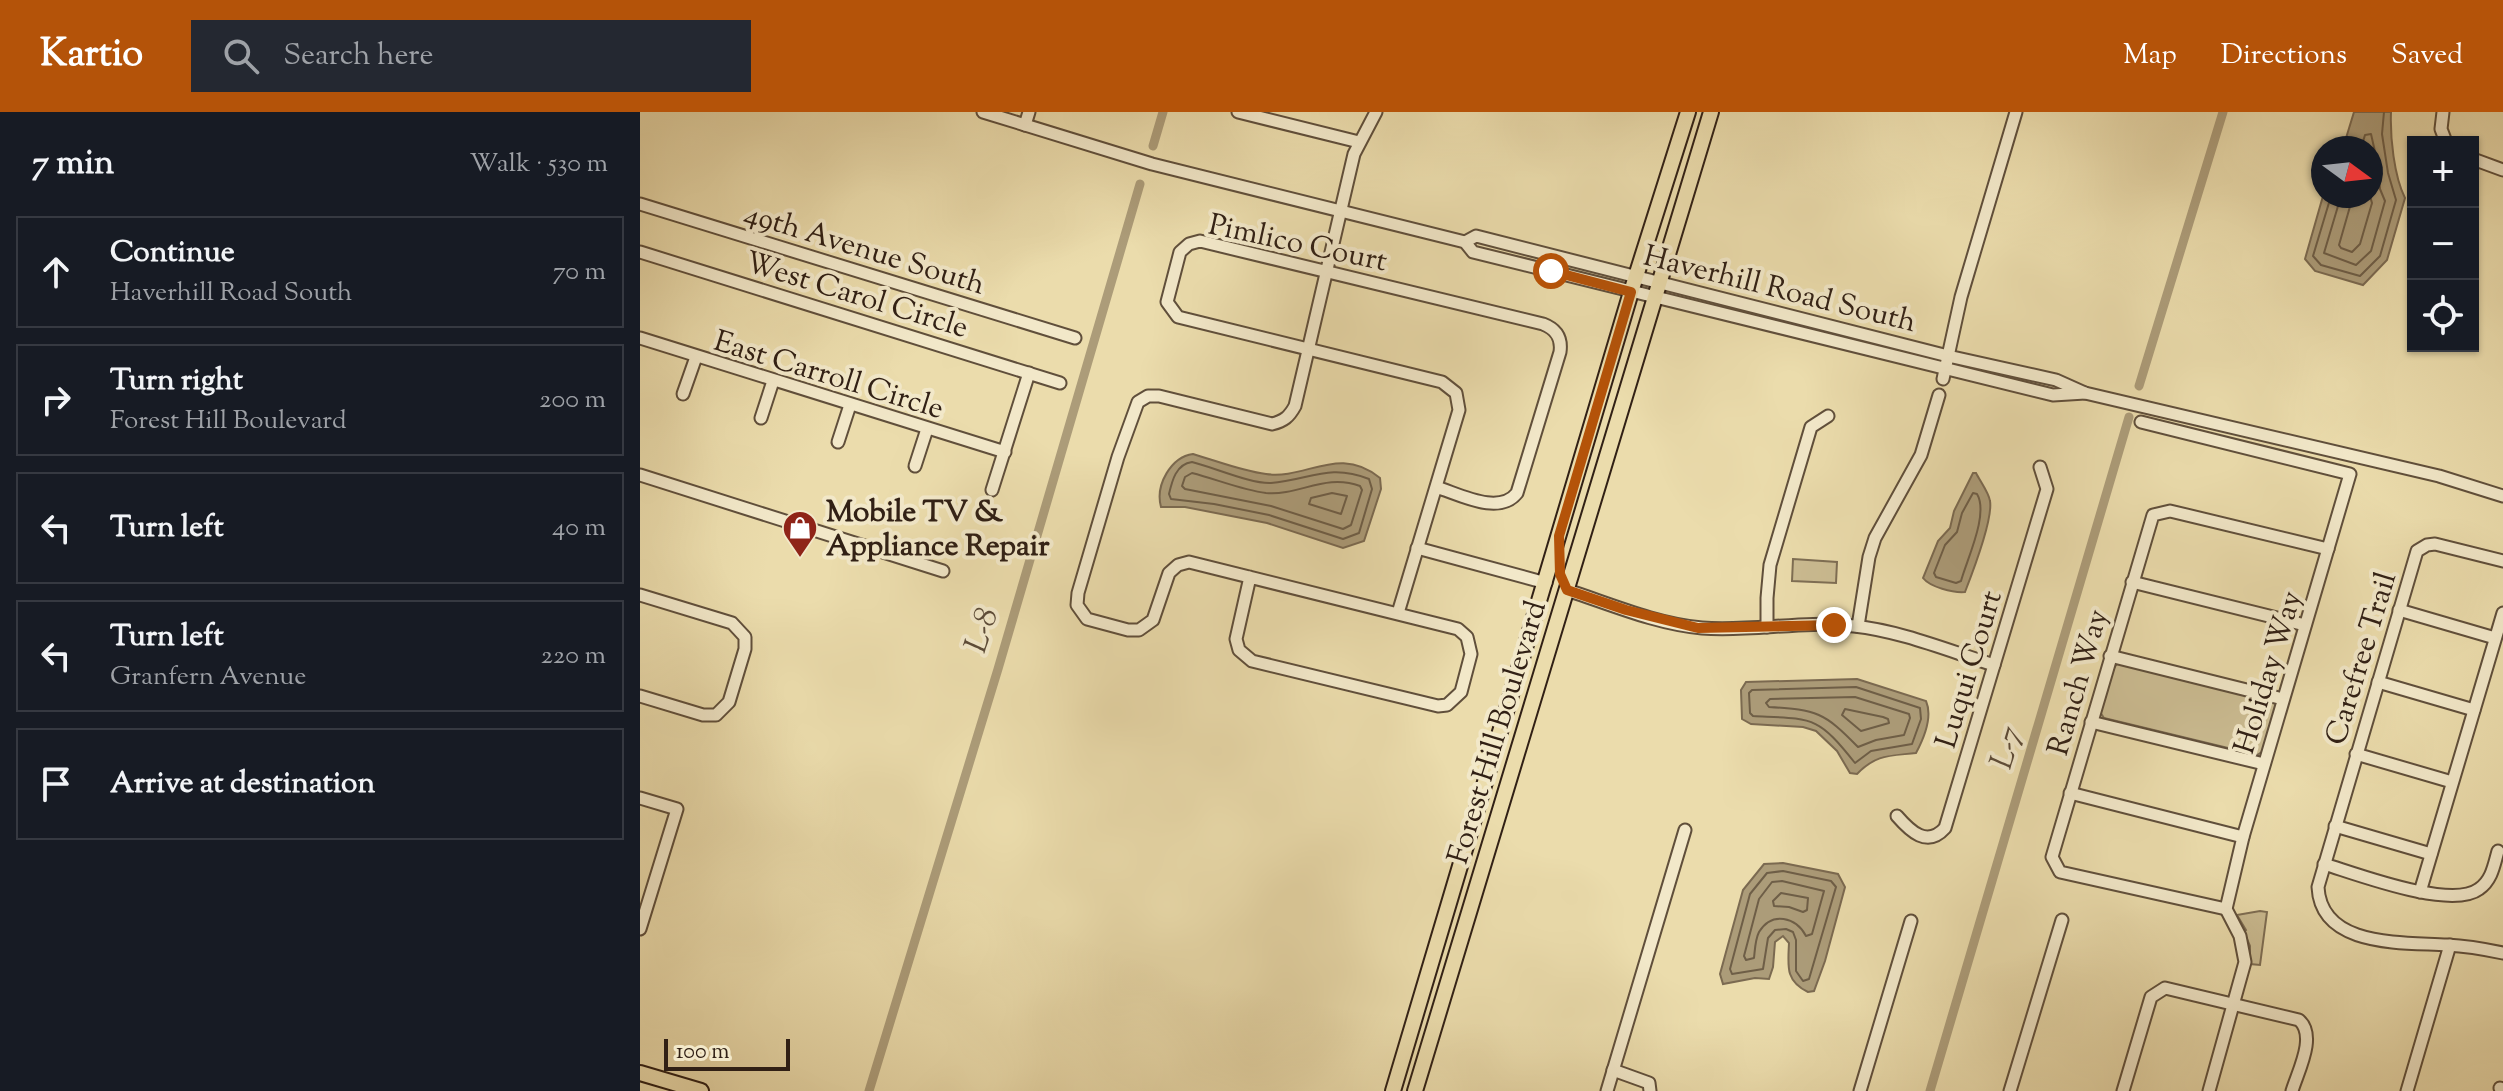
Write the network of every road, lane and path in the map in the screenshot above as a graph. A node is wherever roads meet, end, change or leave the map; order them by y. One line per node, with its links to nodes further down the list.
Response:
1 (983, 112): 9 (street, Haverhill Road South)
2 (1029, 112): 9 (street)
3 (1238, 112): 11 (street)
4 (1376, 112): 11 (street)
5 (1688, 112): 19 (main road, Forest Hill Boulevard)
6 (1711, 112): 20 (main road, Forest Hill Boulevard)
7 (2016, 112): 27 (street)
8 (2443, 112): 10 (street)
9 (1025, 125): 15 (street, Haverhill Road South)
10 (2444, 136)
11 (1359, 142): 15 (street)
12 (2479, 161): 13 (street)
13 (2503, 170)
14 (640, 204): 24 (street, 49th Avenue South)
15 (1340, 211): 16 (street, Haverhill Road South); 18 (street)
16 (1465, 242): 19 (street, Haverhill Road South); 21 (street, Haverhill Road South)
17 (640, 252): 28 (street, West Carol Circle)
18 (1325, 270): 25 (street); 25 (street, Pimlico Court); 43 (street, Pimlico Court)
19 (1636, 276): 20 (street, Haverhill Road South); 21 (main road, Forest Hill Boulevard)
20 (1659, 282): 22 (main road, Forest Hill Boulevard); 27 (street, Haverhill Road South)
21 (1631, 292): 22 (street, Haverhill Road South); 46 (main road, Forest Hill Boulevard)
22 (1654, 297): 27 (street, Haverhill Road South); 54 (main road, Forest Hill Boulevard)
23 (640, 338): 26 (street, East Carroll Circle)
24 (1075, 338)
25 (1308, 349): 43 (street, Pimlico Court); 51 (street)
26 (696, 357): 29 (street, East Carroll Circle); 31 (street)
27 (1946, 367): 45 (street, Haverhill Road South)
28 (1029, 373): 30 (street, West Carol Circle); 39 (street)
29 (773, 381): 33 (street, East Carroll Circle); 35 (street)
30 (1060, 383)
31 (683, 394)
32 (1939, 395): 60 (street)
33 (850, 405): 37 (street, East Carroll Circle); 38 (street)
34 (1828, 416): 61 (street)
35 (761, 418)
36 (2141, 422): 48 (street, Holiday Way)
37 (927, 429): 39 (street, East Carroll Circle); 40 (street)
38 (838, 442)
39 (1005, 452): 44 (street)
40 (915, 466)
41 (2040, 467): 65 (street, Luqui Court)
42 (640, 475): 50 (street)
43 (1436, 487): 47 (street, Pimlico Court)
44 (992, 490)
45 (2503, 496)
46 (1559, 536): 53 (main road, Forest Hill Boulevard); 54 (main road)
47 (1417, 548): 53 (street); 57 (street, Pimlico Court)
48 (2328, 549): 52 (street, Ranch Way); 59 (street, Holiday Way)
49 (2503, 561): 56 (street, Carefree Trail)
50 (943, 571)
51 (1250, 577): 57 (street); 57 (street)
52 (2132, 582): 59 (street); 64 (street, Ranch Way)
53 (1546, 583): 62 (main road); 78 (main road, Forest Hill Boulevard)
54 (1567, 590): 61 (street); 62 (main road, Forest Hill Boulevard)
55 (640, 595): 67 (street)
56 (2399, 610): 63 (street); 66 (street, Carefree Trail)
57 (1398, 613)
58 (2503, 613): 63 (street)
59 (2305, 625): 68 (street, Holiday Way)
60 (1858, 626): 61 (street); 65 (street)
61 (1767, 627)
62 (1553, 635): 84 (main road, Forest Hill Boulevard)
63 (2495, 638): 69 (street)
64 (2110, 656): 68 (street); 70 (street, Ranch Way)
65 (1994, 665): 76 (street, Luqui Court)
66 (2378, 682): 69 (street); 71 (street, Carefree Trail)
67 (640, 696)
68 (2283, 699): 72 (street, Holiday Way)
69 (2474, 710): 73 (street)
70 (2091, 722): 72 (street); 74 (street, Ranch Way)
71 (2356, 754): 73 (street); 77 (street, Carefree Trail)
72 (2264, 764): 80 (street, Holiday Way)
73 (2452, 782): 82 (street)
74 (2070, 793): 80 (street); 88 (street, Ranch Way)
75 (640, 798): 91 (street)
76 (1897, 816)
77 (2335, 826): 82 (street); 85 (street, Carefree Trail)
78 (1471, 830): 83 (main road, Forest Hill Boulevard); 84 (main road)
79 (1685, 830): 97 (street)
80 (2243, 837): 88 (street, Holiday Way)
81 (2498, 851): 87 (street)
82 (2431, 854): 87 (street)
83 (1461, 860): 86 (main road); 95 (main road, Forest Hill Boulevard)
84 (1483, 863): 86 (main road, Forest Hill Boulevard)
85 (2324, 864): 87 (street); 92 (street, Carefree Trail)
86 (1475, 890): 96 (main road, Forest Hill Boulevard)
87 (2420, 892)
88 (2226, 909): 94 (street)
89 (2062, 920): 107 (street)
90 (1911, 921): 106 (street)
91 (640, 929)
92 (2450, 945): 93 (street, Carefree Trail); 111 (street)
93 (2503, 953)
94 (2235, 1002): 108 (street); 109 (street); 110 (street)
95 (1417, 1010): 96 (main road); 102 (main road, Forest Hill Boulevard)
96 (1429, 1043): 103 (main road, Forest Hill Boulevard)
97 (1613, 1070): 104 (street); 105 (street)
98 (640, 1073): 101 (main road)
99 (640, 1081): 100 (main road)
100 (673, 1091)
101 (701, 1091)
102 (1393, 1091)
103 (1415, 1091)
104 (1607, 1091)
105 (1650, 1091)
106 (1860, 1091)
107 (2010, 1091)
108 (2123, 1091)
109 (2209, 1091)
110 (2292, 1091)
111 (2407, 1091)

